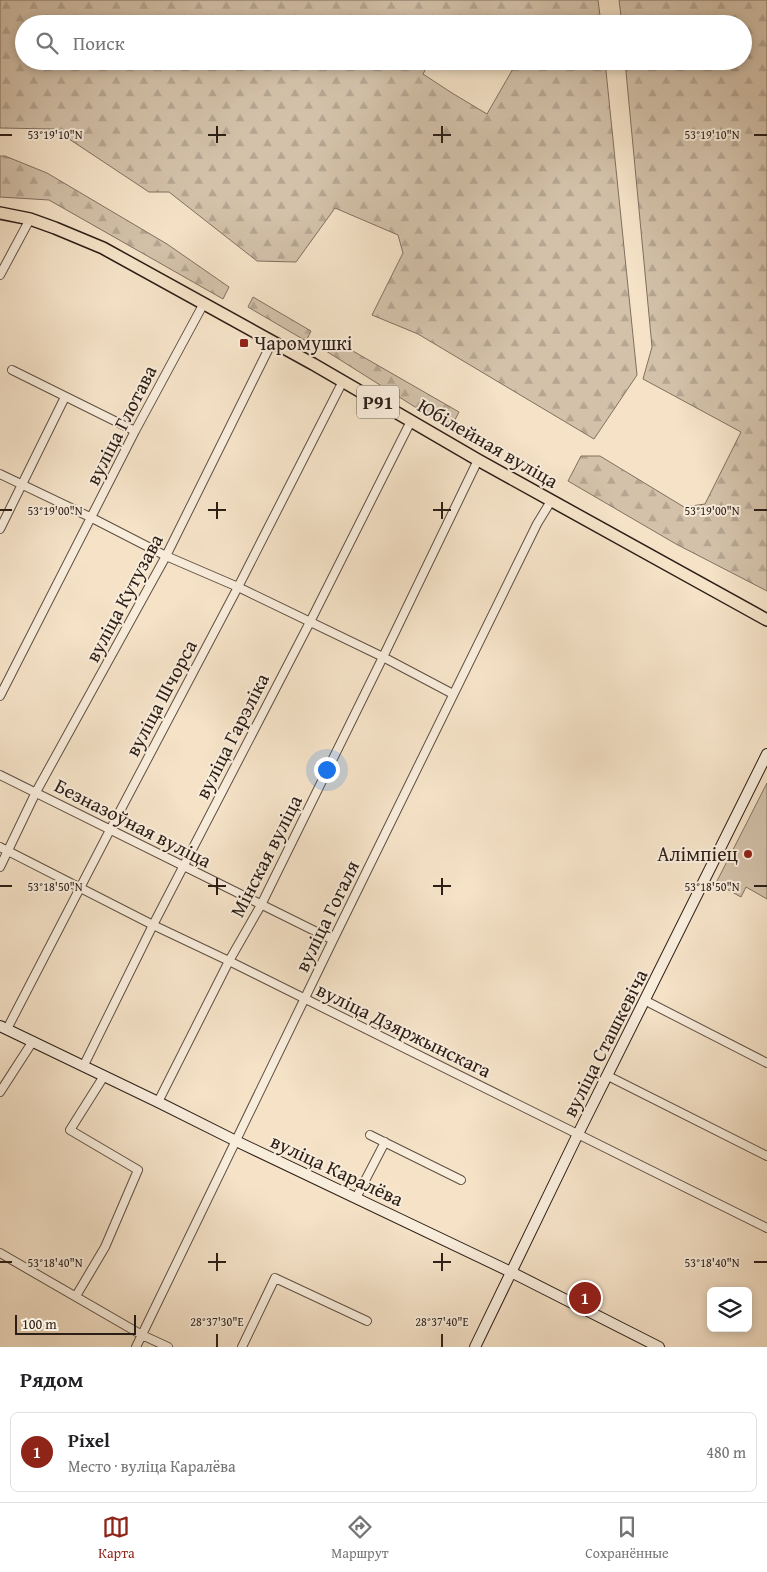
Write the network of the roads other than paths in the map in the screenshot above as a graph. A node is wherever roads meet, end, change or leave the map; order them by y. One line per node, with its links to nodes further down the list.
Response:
1 (0, 213): 2 (main road, Р91)
2 (30, 219): 3 (street); 4 (main road, Юбілейная вуліца / Р91)
3 (0, 275)
4 (204, 303): 5 (main road, Юбілейная вуліца / Р91); 10 (street, вуліца Глотава)
5 (272, 342): 7 (main road, Юбілейная вуліца / Р91); 17 (street, вуліца Кутузава)
6 (12, 370): 8 (street)
7 (343, 381): 9 (main road, Юбілейная вуліца / Р91); 18 (street, вуліца Шчорса)
8 (65, 397): 10 (street); 13 (street)
9 (411, 421): 11 (main road, Юбілейная вуліца / Р91); 20 (street, вуліца Гарэліка)
10 (135, 431): 15 (street, вуліца Глотава)
11 (478, 460): 14 (main road, Юбілейная вуліца / Р91); 21 (street, Мінская вуліца)
12 (0, 474): 13 (street)
13 (22, 486): 15 (street); 16 (street)
14 (551, 501): 19 (main road, Юбілейная вуліца / Р91); 22 (street, вуліца Гогаля)
15 (92, 518): 17 (street); 23 (street, вуліца Глотава)
16 (0, 529)
17 (166, 556): 18 (street); 26 (street, вуліца Кутузава)
18 (238, 587): 20 (street); 27 (street, вуліца Шчорса)
19 (767, 620)
20 (310, 622): 21 (street); 29 (street, вуліца Гарэліка)
21 (383, 657): 22 (street); 32 (street, Мінская вуліца)
22 (453, 694): 34 (street, вуліца Гогаля)
23 (0, 696)
24 (767, 754): 37 (street, вуліца Сташкевіча)
25 (0, 775): 26 (street, Безназоўная вуліца)
26 (36, 792): 27 (street, Безназоўная вуліца); 28 (street, вуліца Кутузава)
27 (110, 830): 29 (street, Безназоўная вуліца); 31 (street, вуліца Шчорса)
28 (4, 849): 30 (street, вуліца Кутузава); 31 (street, вуліца Дзяржынскага)
29 (183, 866): 32 (street, Безназоўная вуліца); 33 (street, вуліца Гарэліка)
30 (0, 867)
31 (80, 889): 33 (street, вуліца Дзяржынскага); 38 (street, вуліца Шчорса)
32 (261, 905): 34 (street, Безназоўная вуліца); 35 (street, Мінская вуліца)
33 (153, 925): 35 (street, вуліца Дзяржынскага); 41 (street, вуліца Гарэліка)
34 (333, 940): 36 (street, вуліца Гогаля)
35 (229, 961): 36 (street, вуліца Дзяржынскага); 45 (street, Мінская вуліца)
36 (305, 1000): 46 (street, вуліца Дзяржынскага); 48 (street, вуліца Гогаля)
37 (646, 1001): 40 (street); 43 (street, вуліца Сташкевіча)
38 (4, 1028): 39 (street, вуліца Каралёва)
39 (33, 1041): 41 (street, вуліца Каралёва); 44 (street)
40 (767, 1063)
41 (84, 1066): 42 (street, вуліца Каралёва)
42 (104, 1076): 45 (street, вуліца Каралёва); 56 (street)
43 (608, 1076): 46 (street, вуліца Сташкевіча); 50 (street)
44 (0, 1092)
45 (158, 1102): 48 (street, вуліца Каралёва)
46 (578, 1134): 53 (street, вуліца Дзяржынскага); 55 (street, вуліца Сташкевіча)
47 (370, 1135): 49 (street)
48 (236, 1141): 52 (street, вуліца Каралёва); 58 (street, вуліца Гогаля)
49 (385, 1142): 51 (street); 52 (street)
50 (767, 1156)
51 (461, 1180)
52 (356, 1198): 55 (street, вуліца Каралёва)
53 (767, 1228)
54 (0, 1253): 56 (street)
55 (511, 1272): 62 (street, вуліца Сташкевіча); 63 (street, вуліца Каралёва)
56 (76, 1296): 58 (street)
57 (367, 1321): 61 (street)
58 (142, 1335): 59 (street, вуліца Гогаля); 60 (street)
59 (136, 1347)
60 (168, 1347)
61 (242, 1347)
62 (475, 1347)
63 (659, 1347)

